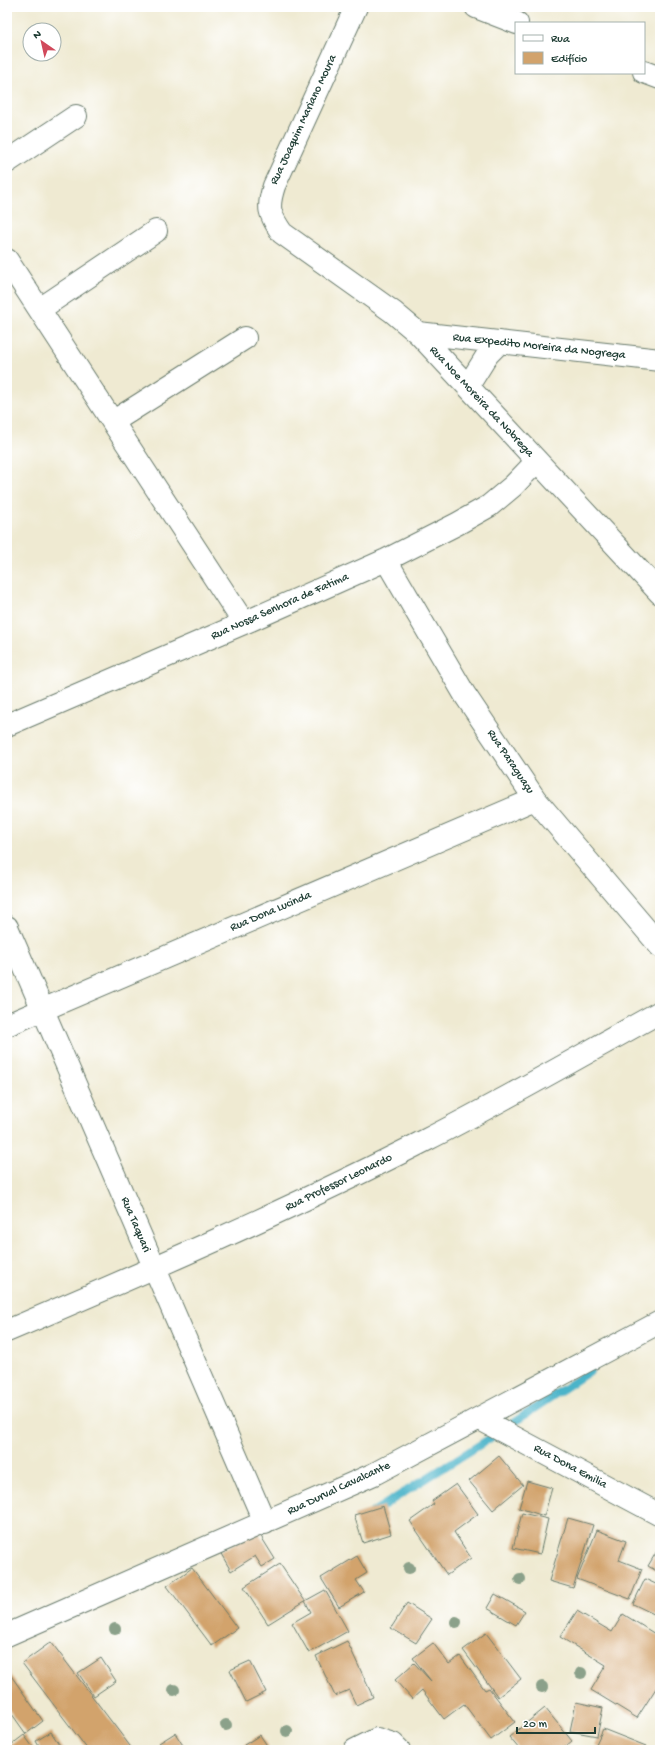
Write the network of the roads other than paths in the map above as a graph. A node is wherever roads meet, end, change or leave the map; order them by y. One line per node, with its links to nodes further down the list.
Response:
1 (356, 7): 9 (street, Rua Joaquim Mariano Moura)
2 (476, 7): 3 (street)
3 (515, 22)
4 (645, 72): 5 (street)
5 (660, 78)
6 (76, 116): 7 (street)
7 (7, 162)
8 (156, 231): 11 (street)
9 (282, 233): 12 (street, Rua Noe Moreira da Nobrega)
10 (7, 260): 11 (street)
11 (40, 309): 17 (street)
12 (418, 334): 14 (street, Rua Expedito Moreira da Nogrega); 16 (street, Rua Noe Moreira da Nobrega)
13 (245, 338): 17 (street)
14 (500, 342): 15 (street, Rua Expedito Moreira da Nogrega); 16 (street)
15 (660, 360)
16 (468, 386): 18 (street, Rua Noe Moreira da Nobrega)
17 (114, 421): 21 (street)
18 (536, 462): 19 (street, Rua Nossa Senhora de Fatima); 20 (street, Rua Noe Moreira da Nobrega)
19 (386, 560): 21 (street, Rua Nossa Senhora de Fatima); 23 (street, Rua Paraguaçu)
20 (660, 593)
21 (244, 623): 22 (street, Rua Nossa Senhora de Fatima)
22 (7, 725)
23 (535, 799): 25 (street, Rua Paraguaçu); 26 (street, Rua Dona Lucinda)
24 (7, 926): 26 (street, Rua Taquari)
25 (660, 946)
26 (42, 1010): 28 (street, Rua Dona Lucinda); 29 (street, Rua Taquari)
27 (660, 1012): 29 (street, Rua Professor Leonardo)
28 (7, 1025)
29 (154, 1268): 31 (street, Rua Professor Leonardo); 34 (street, Rua Taquari)
30 (660, 1322): 32 (street, Rua Durval Cavalcante)
31 (7, 1331)
32 (487, 1423): 33 (street, Rua Dona Emilia); 34 (street, Rua Durval Cavalcante)
33 (660, 1515)
34 (265, 1523): 35 (street, Rua Durval Cavalcante)
35 (7, 1635)
36 (396, 1747): 37 (street)
37 (355, 1750)

